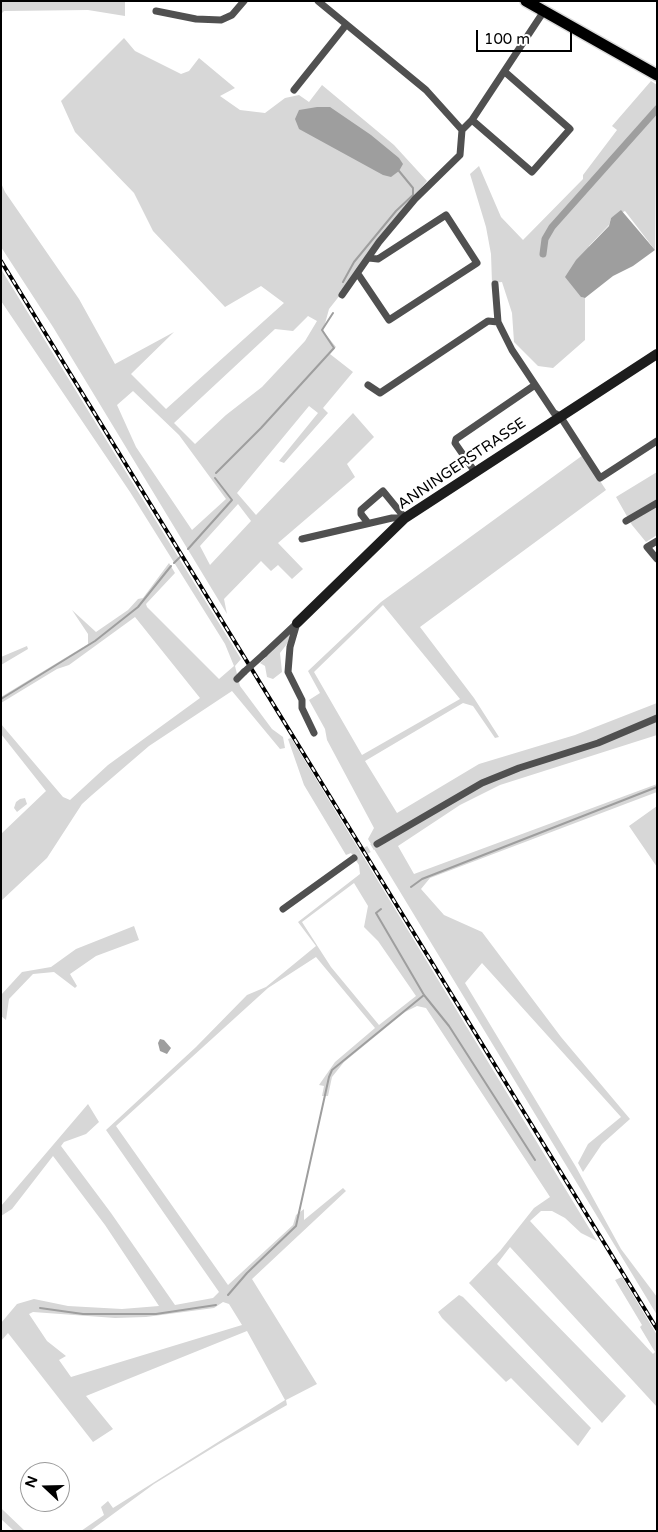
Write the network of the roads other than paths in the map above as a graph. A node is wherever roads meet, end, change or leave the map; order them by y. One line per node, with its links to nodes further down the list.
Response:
1 (244, 1): 4 (street)
2 (318, 1): 6 (street)
3 (526, 1): 5 (main road)
4 (156, 11)
5 (544, 11): 7 (street); 8 (main road)
6 (346, 25): 9 (street); 11 (street)
7 (505, 72): 10 (street); 10 (street)
8 (657, 74)
9 (294, 90)
10 (472, 120): 11 (street)
11 (462, 130): 12 (street)
12 (369, 258): 13 (street); 13 (street)
13 (358, 274): 15 (street)
14 (495, 284): 16 (street)
15 (342, 295)
16 (498, 322): 18 (street); 19 (street)
17 (657, 354): 20 (street, ANNINGERSTRASSE)
18 (368, 385)
19 (535, 385): 20 (street); 22 (street)
20 (560, 416): 21 (street); 22 (street, ANNINGERSTRASSE)
21 (657, 441)
22 (475, 472): 24 (street, ANNINGERSTRASSE)
23 (657, 503): 25 (street)
24 (406, 518): 26 (street); 26 (street); 30 (street, ANNINGERSTRASSE)
25 (626, 521)
26 (368, 523): 27 (street)
27 (302, 539)
28 (657, 541): 29 (street)
29 (657, 559)
30 (297, 623): 31 (street, ANNINGERSTRASSE, bridge); 33 (street, ANNINGERSTRASSE)
31 (237, 679)
32 (657, 718): 34 (street)
33 (314, 733)
34 (378, 844)
35 (354, 858): 36 (street)
36 (283, 909)

